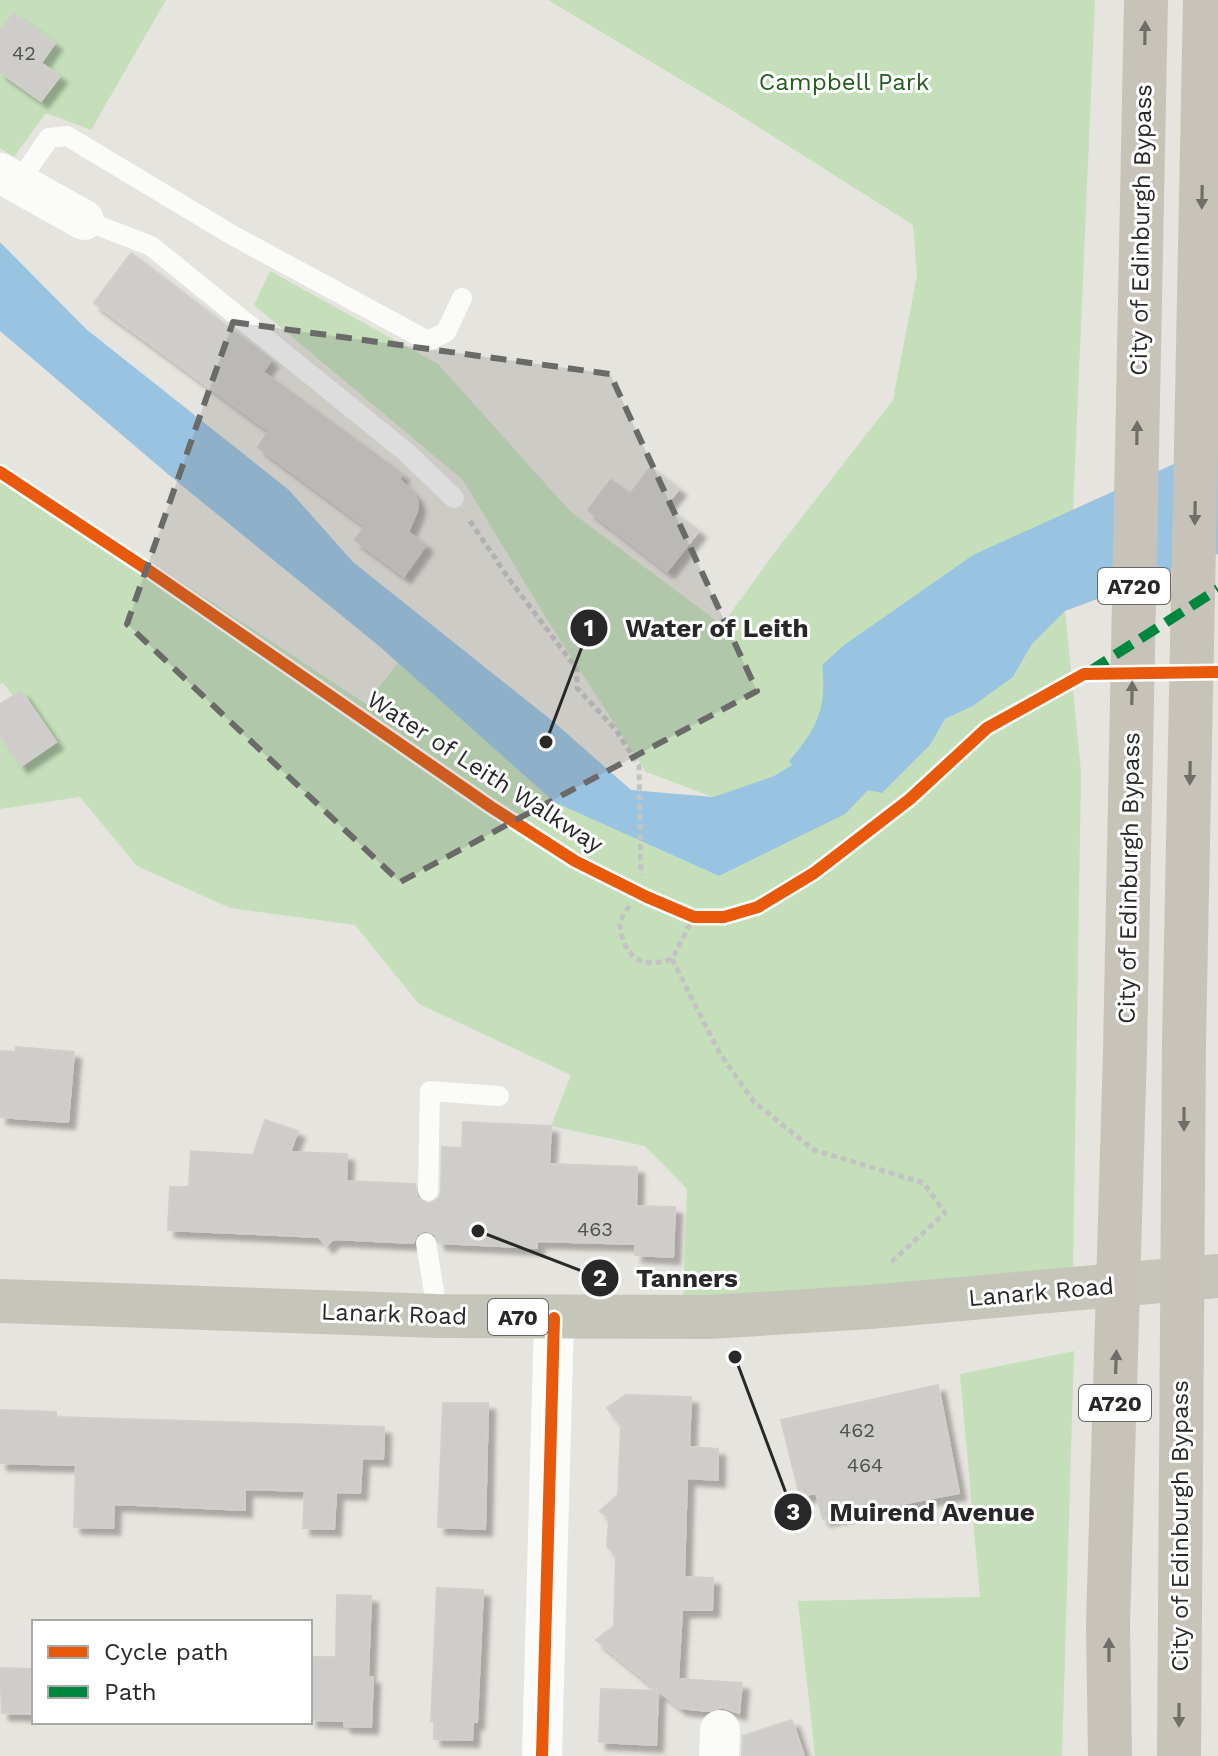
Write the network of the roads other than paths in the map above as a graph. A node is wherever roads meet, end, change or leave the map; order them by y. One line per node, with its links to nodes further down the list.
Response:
1 (1146, 0): 15 (highway, City of Edinburgh Bypass / A720, one-way to 1)
2 (1205, 0): 16 (highway, City of Edinburgh Bypass / A720, one-way to 16)
3 (9, 179): 4 (street); 5 (lane)
4 (84, 220): 6 (lane)
5 (462, 298)
6 (454, 498)
7 (499, 1096): 8 (lane)
8 (428, 1191)
9 (426, 1243): 12 (lane)
10 (1218, 1276): 13 (main road, Lanark Road / A70)
11 (0, 1301): 12 (main road, Lanark Road / A70)
12 (438, 1316): 13 (main road, Lanark Road / A70)
13 (554, 1318): 14 (street)
14 (542, 1756)
15 (1110, 1756)
16 (1179, 1756)

